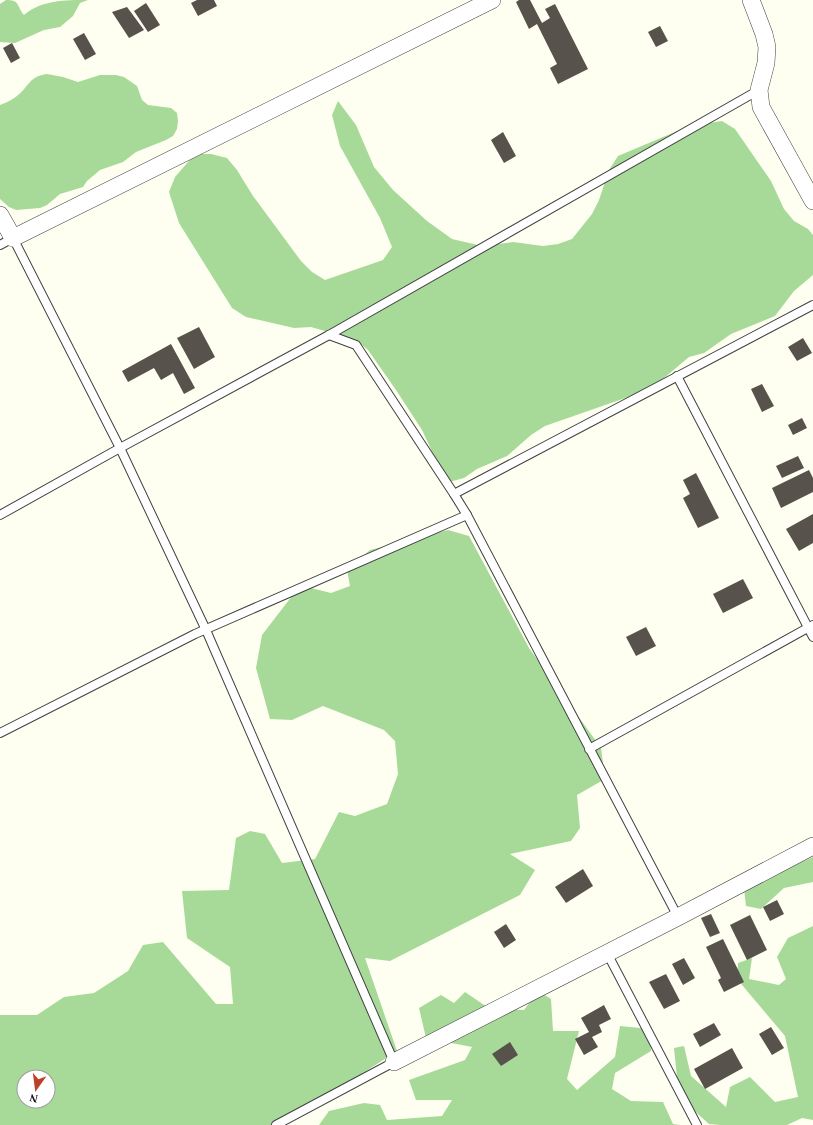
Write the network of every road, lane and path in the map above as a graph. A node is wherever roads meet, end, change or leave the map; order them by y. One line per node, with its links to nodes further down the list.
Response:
1 (492, 0): 6 (street)
2 (751, 0): 3 (street)
3 (759, 90): 4 (street); 8 (lane)
4 (813, 201)
5 (0, 216): 6 (street)
6 (6, 242): 10 (lane)
7 (813, 305): 9 (lane)
8 (329, 335): 10 (lane); 11 (lane)
9 (677, 376): 11 (lane); 14 (lane)
10 (120, 448): 12 (lane); 15 (lane)
11 (454, 494): 13 (lane)
12 (0, 515)
13 (467, 515): 15 (lane); 18 (lane)
14 (810, 626): 16 (lane); 18 (lane)
15 (206, 630): 17 (lane); 22 (lane)
16 (813, 637)
17 (0, 733)
18 (589, 749): 20 (lane)
19 (813, 846): 20 (street)
20 (678, 917): 21 (street)
21 (607, 953): 22 (street); 24 (lane)
22 (394, 1062): 23 (lane)
23 (276, 1125)
24 (697, 1125)

